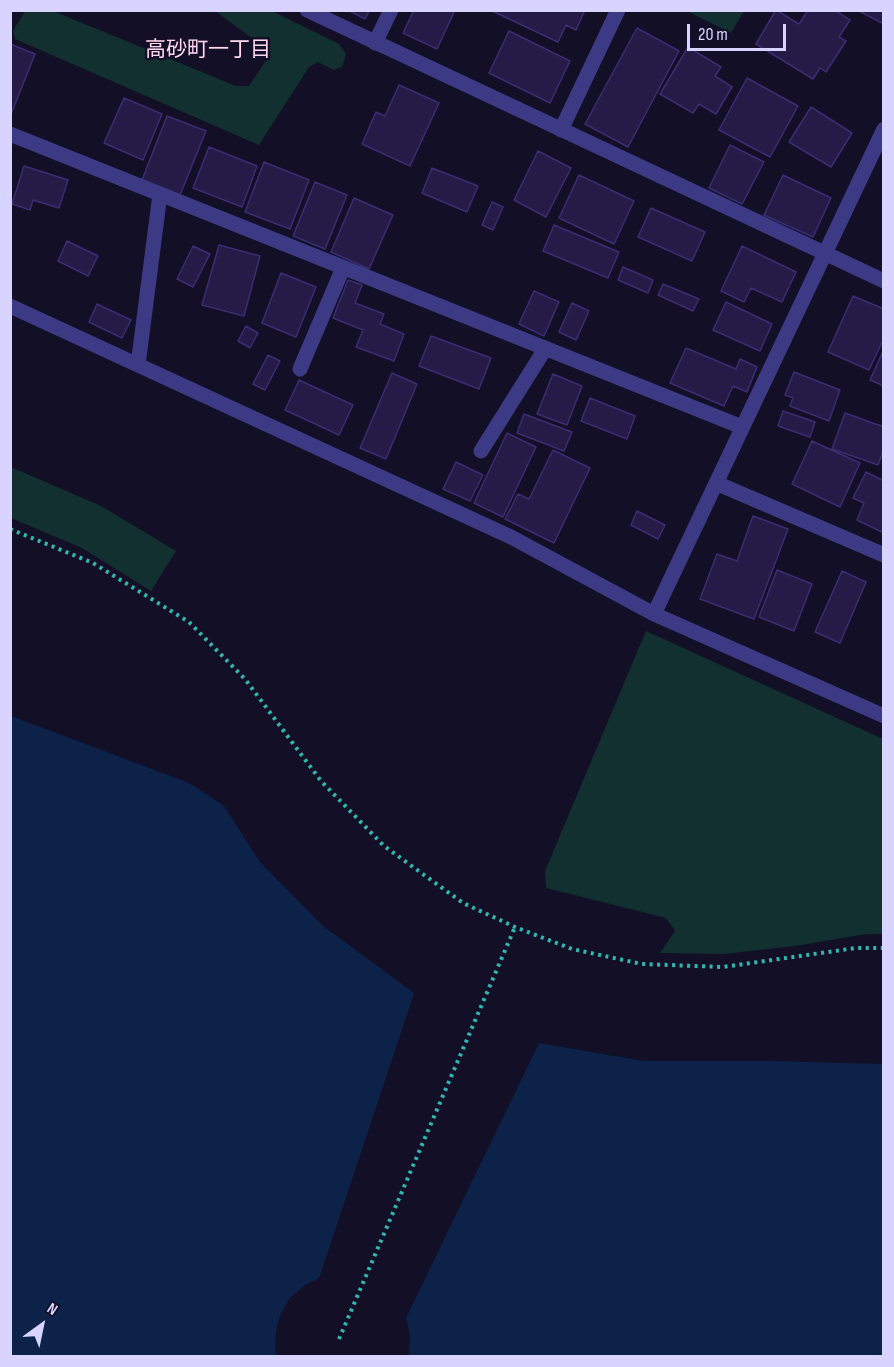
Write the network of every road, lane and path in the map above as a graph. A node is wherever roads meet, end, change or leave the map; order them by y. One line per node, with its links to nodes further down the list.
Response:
1 (307, 10): 4 (street)
2 (391, 10): 4 (street)
3 (618, 10): 6 (street)
4 (375, 43): 6 (street)
5 (884, 129): 9 (street)
6 (561, 130): 9 (street)
7 (10, 134): 8 (street)
8 (160, 194): 10 (street); 14 (street)
9 (825, 253): 11 (street); 16 (street)
10 (343, 268): 13 (street); 15 (street)
11 (884, 281)
12 (10, 306): 14 (street)
13 (545, 349): 16 (street); 17 (street)
14 (138, 365): 21 (street)
15 (300, 369)
16 (742, 428): 18 (street)
17 (481, 451)
18 (716, 483): 20 (street); 21 (street)
19 (10, 529): 23 (path)
20 (884, 555)
21 (654, 614): 22 (street)
22 (884, 716)
23 (515, 927): 24 (path); 25 (path)
24 (884, 948)
25 (339, 1339)

